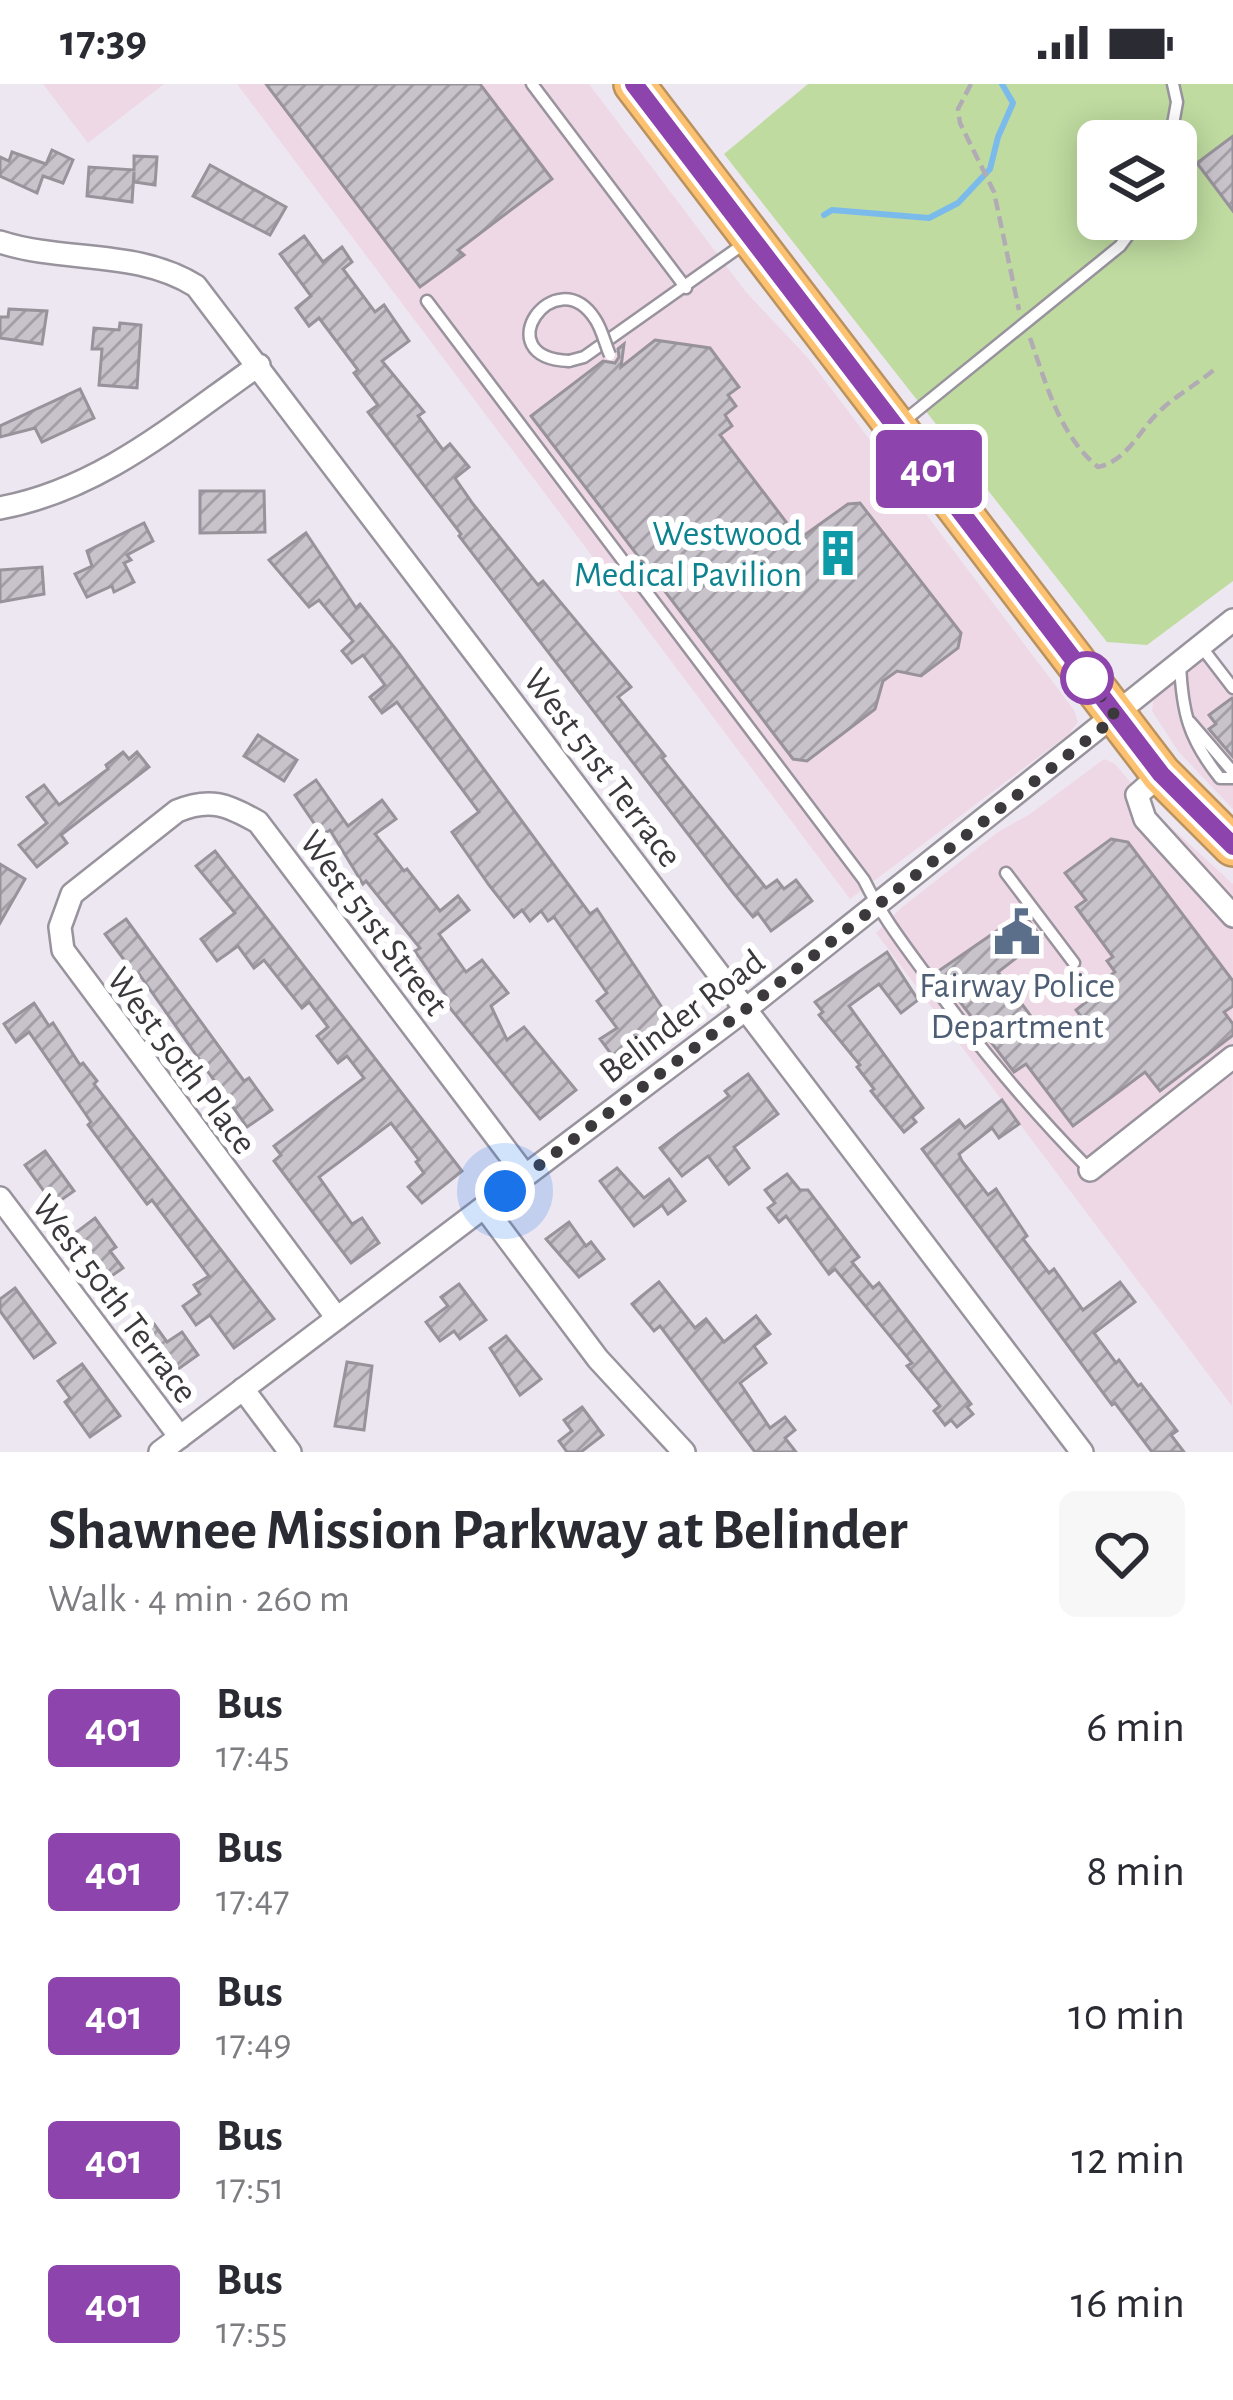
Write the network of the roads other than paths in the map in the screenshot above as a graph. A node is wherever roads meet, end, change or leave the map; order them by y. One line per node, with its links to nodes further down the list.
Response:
1 (532, 84): 8 (lane)
2 (634, 84): 5 (highway)
3 (1173, 84): 4 (lane)
4 (1174, 120)
5 (752, 238): 8 (lane); 12 (highway)
6 (1124, 240): 12 (lane)
7 (0, 242): 11 (street, West 51st Terrace)
8 (686, 288): 10 (lane, bridge)
9 (427, 301): 24 (lane)
10 (610, 355)
11 (259, 365): 13 (street); 27 (street, West 51st Terrace)
12 (897, 427): 18 (highway)
13 (0, 508)
14 (1233, 620): 15 (street, Belinder Road)
15 (1200, 645): 16 (street, Belinder Road); 17 (lane)
16 (1180, 660): 18 (street, Belinder Road); 20 (lane)
17 (1233, 688)
18 (1116, 717): 19 (highway); 24 (street, Belinder Road)
19 (1161, 774): 22 (highway); 25 (street)
20 (1233, 775)
21 (134, 844): 30 (street, West 51st Street); 33 (street, West 50th Place)
22 (1233, 845)
23 (1006, 873): 26 (lane)
24 (876, 906): 27 (street, Belinder Road); 29 (lane)
25 (1233, 916)
26 (1074, 962)
27 (746, 1009): 30 (street, Belinder Road); 39 (street, West 51st Terrace)
28 (1233, 1057): 29 (street)
29 (1090, 1170)
30 (525, 1174): 32 (street, Belinder Road)
31 (0, 1198): 35 (street, West 50th Terrace)
32 (484, 1208): 33 (street, Belinder Road); 38 (street)
33 (337, 1318): 34 (street, Belinder Road)
34 (243, 1389): 35 (street, Belinder Road); 37 (street, West 50th Terrace)
35 (180, 1437): 36 (street, Belinder Road)
36 (160, 1452)
37 (290, 1452)
38 (684, 1452)
39 (1082, 1452)

